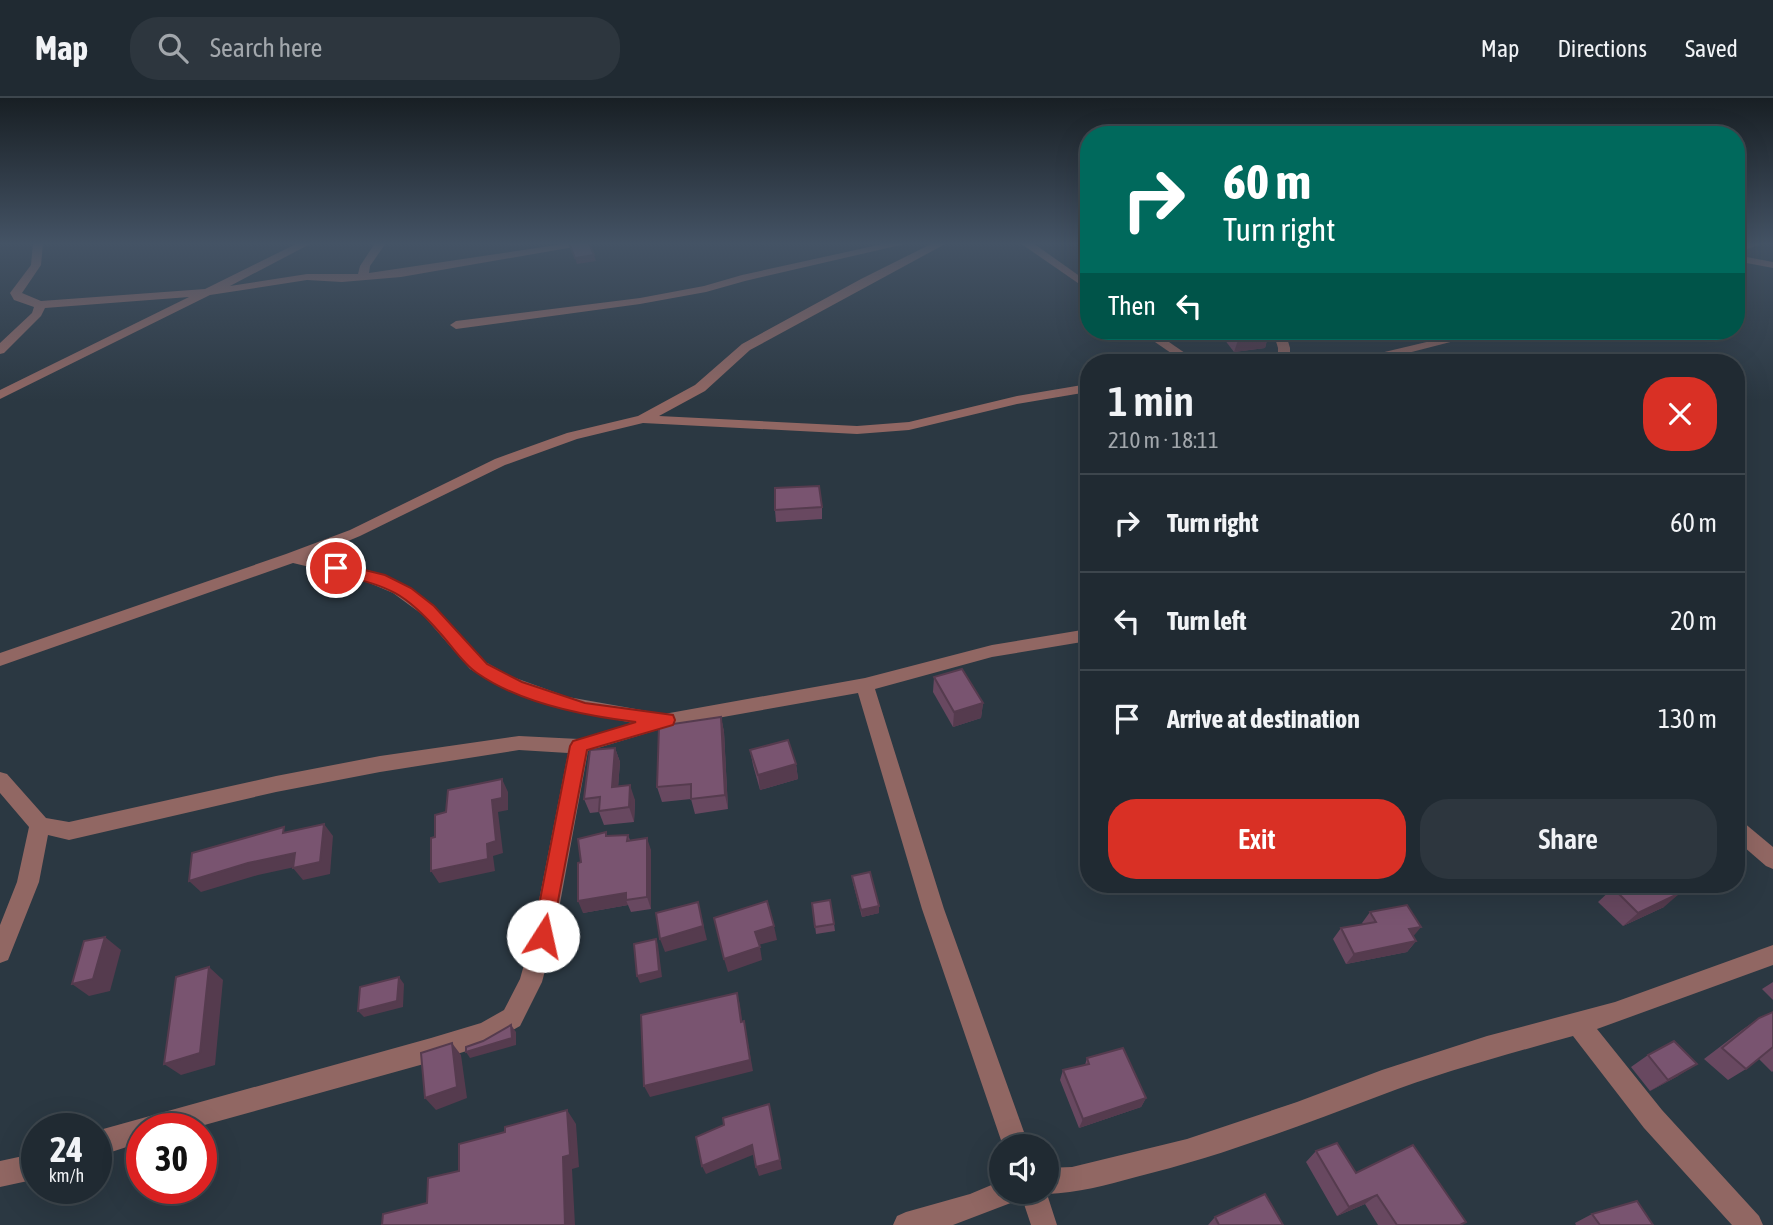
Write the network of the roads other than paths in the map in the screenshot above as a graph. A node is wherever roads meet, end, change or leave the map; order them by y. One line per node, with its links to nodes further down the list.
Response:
1 (17, 296): 6 (street)
2 (163, 296): 6 (street)
3 (203, 296): 14 (street)
4 (670, 296): 7 (street)
5 (838, 296): 15 (street)
6 (40, 305): 10 (street)
7 (456, 325)
8 (1159, 340): 11 (street)
9 (1450, 340): 12 (street)
10 (0, 350)
11 (1180, 354)
12 (1392, 354)
13 (1080, 389): 15 (street)
14 (0, 395)
15 (643, 419): 16 (street)
16 (292, 558): 18 (street); 20 (street)
17 (1080, 636): 19 (street)
18 (0, 660)
19 (865, 685): 20 (street); 30 (street)
20 (667, 720): 21 (street)
21 (579, 746): 23 (street); 29 (street)
22 (0, 780): 23 (street)
23 (40, 825): 26 (street)
24 (1745, 836): 25 (street)
25 (1773, 860)
26 (0, 953)
27 (1773, 955): 28 (street)
28 (1578, 1025): 33 (street); 38 (street)
29 (201, 1113)
30 (1012, 1134)
31 (21, 1169): 32 (street)
32 (0, 1174)
33 (1059, 1180)
34 (989, 1200): 36 (street)
35 (1036, 1204): 37 (street)
36 (906, 1225)
37 (1044, 1225)
38 (1750, 1225)

